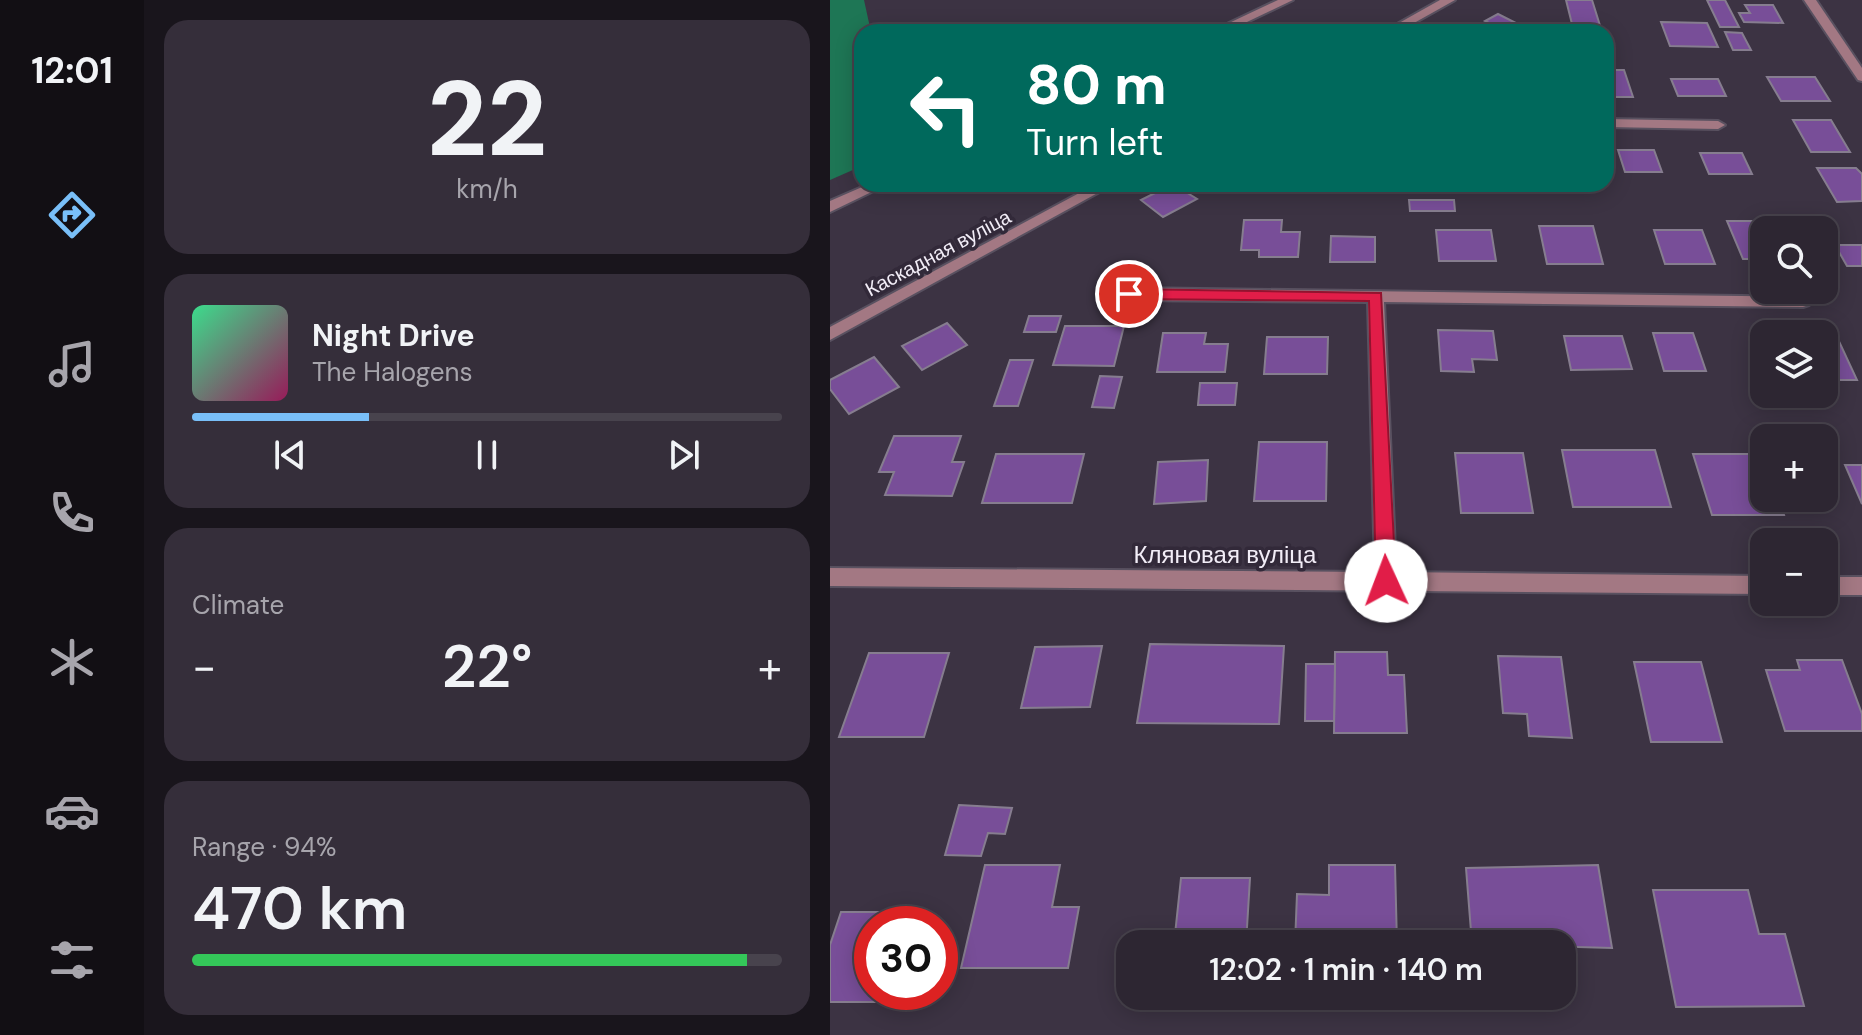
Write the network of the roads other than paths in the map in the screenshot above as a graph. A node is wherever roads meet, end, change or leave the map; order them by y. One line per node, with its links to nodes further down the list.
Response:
1 (1287, 0): 4 (street)
2 (1449, 0): 5 (street)
3 (1810, 0): 6 (street)
4 (1234, 24)
5 (1404, 24)
6 (1862, 77)
7 (1614, 123): 8 (street)
8 (1718, 125)
9 (863, 192): 11 (street)
10 (1092, 192): 15 (street, Каскадная вуліца)
11 (830, 207)
12 (1129, 294): 13 (street)
13 (1376, 296): 14 (street); 17 (street)
14 (1750, 300)
15 (830, 334)
16 (830, 577): 17 (street, Кляновая вуліца)
17 (1386, 581): 18 (street, Кляновая вуліца)
18 (1750, 585)
19 (1838, 586): 20 (street)
20 (1862, 586)

